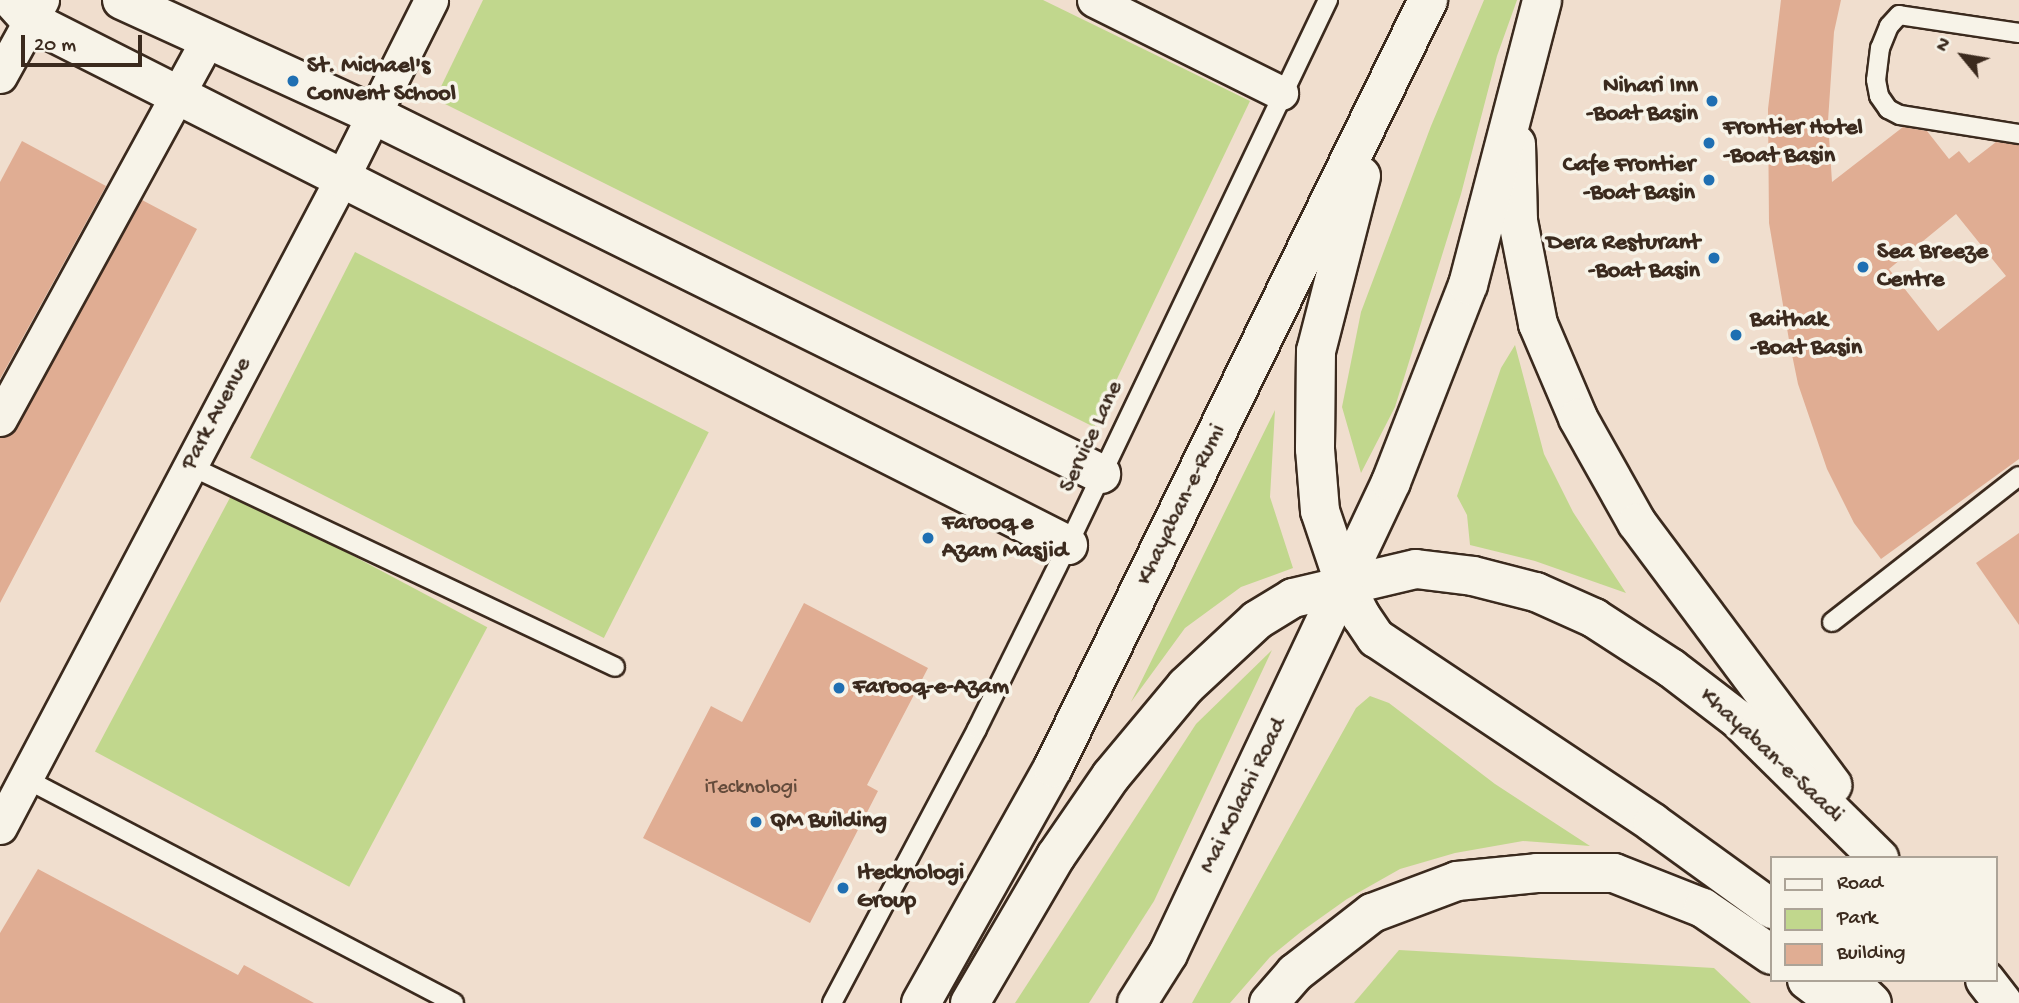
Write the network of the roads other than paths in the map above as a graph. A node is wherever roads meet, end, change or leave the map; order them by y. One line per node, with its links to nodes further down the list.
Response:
1 (122, 0): 10 (main road)
2 (431, 0): 16 (street, Park Avenue)
3 (1094, 0): 12 (street)
4 (1328, 0): 12 (lane, Service Lane)
5 (1429, 0): 15 (main road, Khayaban-e-Rumi)
6 (1542, 0): 13 (main road)
7 (28, 7): 11 (street); 14 (main road)
8 (1897, 8): 9 (lane); 17 (lane)
9 (2019, 33)
10 (208, 39): 14 (street); 16 (main road)
11 (0, 75)
12 (1282, 93): 21 (lane, Service Lane)
13 (1516, 93): 24 (main road); 30 (main road)
14 (176, 94): 18 (main road); 19 (street)
15 (1380, 99): 24 (main road); 38 (main road, Khayaban-e-Rumi)
16 (374, 115): 18 (street, Park Avenue); 21 (main road)
17 (2019, 134)
18 (342, 178): 20 (street, Park Avenue); 23 (main road)
19 (0, 419)
20 (190, 466): 26 (lane); 27 (street, Park Avenue)
21 (1101, 474): 23 (lane, Service Lane)
22 (2019, 476): 25 (lane)
23 (1068, 545): 37 (lane, Service Lane)
24 (1345, 585): 29 (main road, Khayaban-e-Saadi); 31 (main road); 39 (main road, Khayaban-e-Saadi); 40 (main road, Mai Kolachi Road)
25 (1832, 621)
26 (615, 667)
27 (26, 779): 28 (street, Park Avenue); 36 (lane)
28 (0, 827)
29 (1877, 856)
30 (1887, 856)
31 (1770, 908)
32 (1770, 954): 41 (main road)
33 (1810, 982): 42 (main road)
34 (1850, 982): 43 (main road)
35 (1987, 982): 44 (main road)
36 (454, 1003)
37 (832, 1003)
38 (921, 1003)
39 (970, 1003)
40 (1137, 1003)
41 (1269, 1003)
42 (1838, 1003)
43 (1872, 1003)
44 (2003, 1003)

